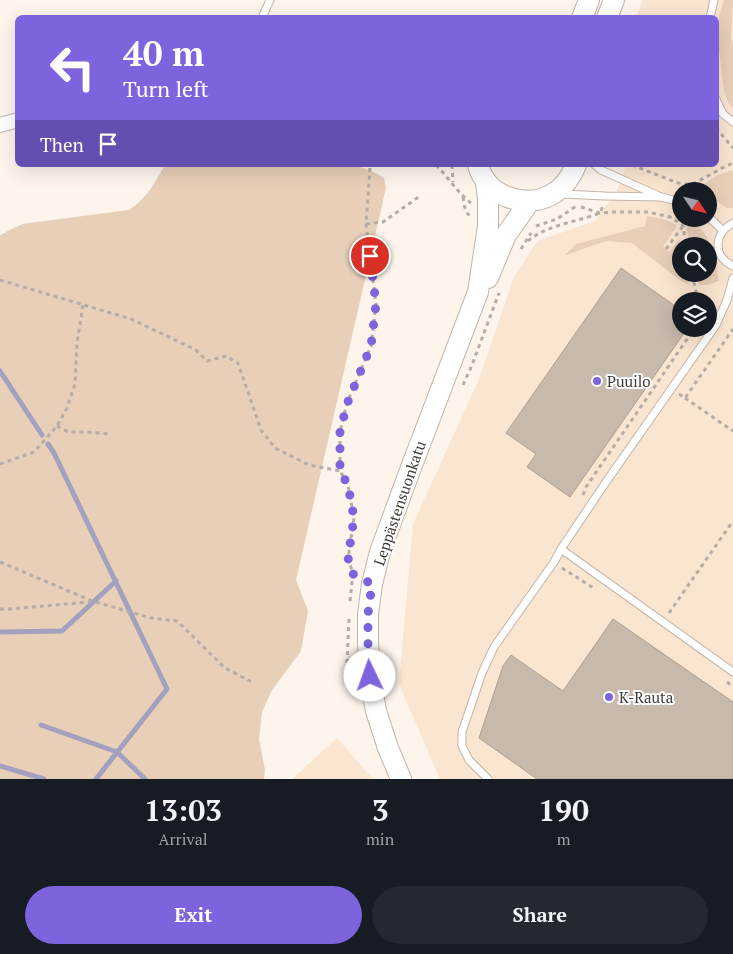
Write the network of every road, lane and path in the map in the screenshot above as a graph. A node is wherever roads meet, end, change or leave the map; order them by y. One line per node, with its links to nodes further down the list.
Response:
1 (270, 0): 5 (lane)
2 (589, 0): 6 (main road)
3 (614, 0): 7 (main road)
4 (714, 0): 8 (lane)
5 (263, 15)
6 (583, 15)
7 (608, 15)
8 (711, 15)
9 (719, 105): 11 (lane)
10 (15, 121): 12 (street)
11 (733, 122)
12 (0, 125)
13 (719, 132): 14 (path)
14 (733, 148)
15 (733, 163): 20 (path)
16 (438, 167): 23 (path)
17 (452, 167): 23 (path)
18 (575, 167): 24 (main road)
19 (597, 167): 27 (lane)
20 (637, 167)
21 (370, 168): 34 (path)
22 (479, 170): 29 (main road); 43 (main road, Leppästensuonkatu)
23 (453, 183): 26 (path)
24 (553, 194): 27 (lane); 29 (main road)
25 (420, 196): 34 (path)
26 (463, 196)
27 (661, 197): 28 (lane)
28 (672, 200)
29 (530, 201): 43 (main road, Leppästensuonkatu)
30 (577, 206): 31 (path)
31 (600, 213): 32 (path); 39 (path)
32 (672, 219)
33 (733, 223): 37 (lane)
34 (366, 224): 53 (path)
35 (718, 226): 37 (lane)
36 (681, 228): 38 (path)
37 (723, 231): 40 (lane)
38 (666, 249)
39 (516, 256)
40 (733, 266)
41 (733, 278): 54 (lane)
42 (0, 280): 45 (path)
43 (478, 292): 58 (main road, Leppästensuonkatu)
44 (499, 293): 47 (path)
45 (83, 304): 49 (path); 53 (path)
46 (689, 337): 54 (path)
47 (462, 387)
48 (685, 398): 50 (path)
49 (57, 426): 51 (path); 52 (path)
50 (733, 431)
51 (110, 434)
52 (0, 464)
53 (340, 471): 58 (path)
54 (592, 503): 56 (lane)
55 (733, 521): 61 (path)
56 (561, 549): 61 (lane); 65 (lane)
57 (0, 562): 59 (path)
58 (372, 584): 64 (main road, Leppästensuonkatu)
59 (92, 602): 60 (path); 63 (path)
60 (0, 609)
61 (663, 622): 62 (lane)
62 (733, 672)
63 (254, 683)
64 (401, 779)
65 (488, 779)

